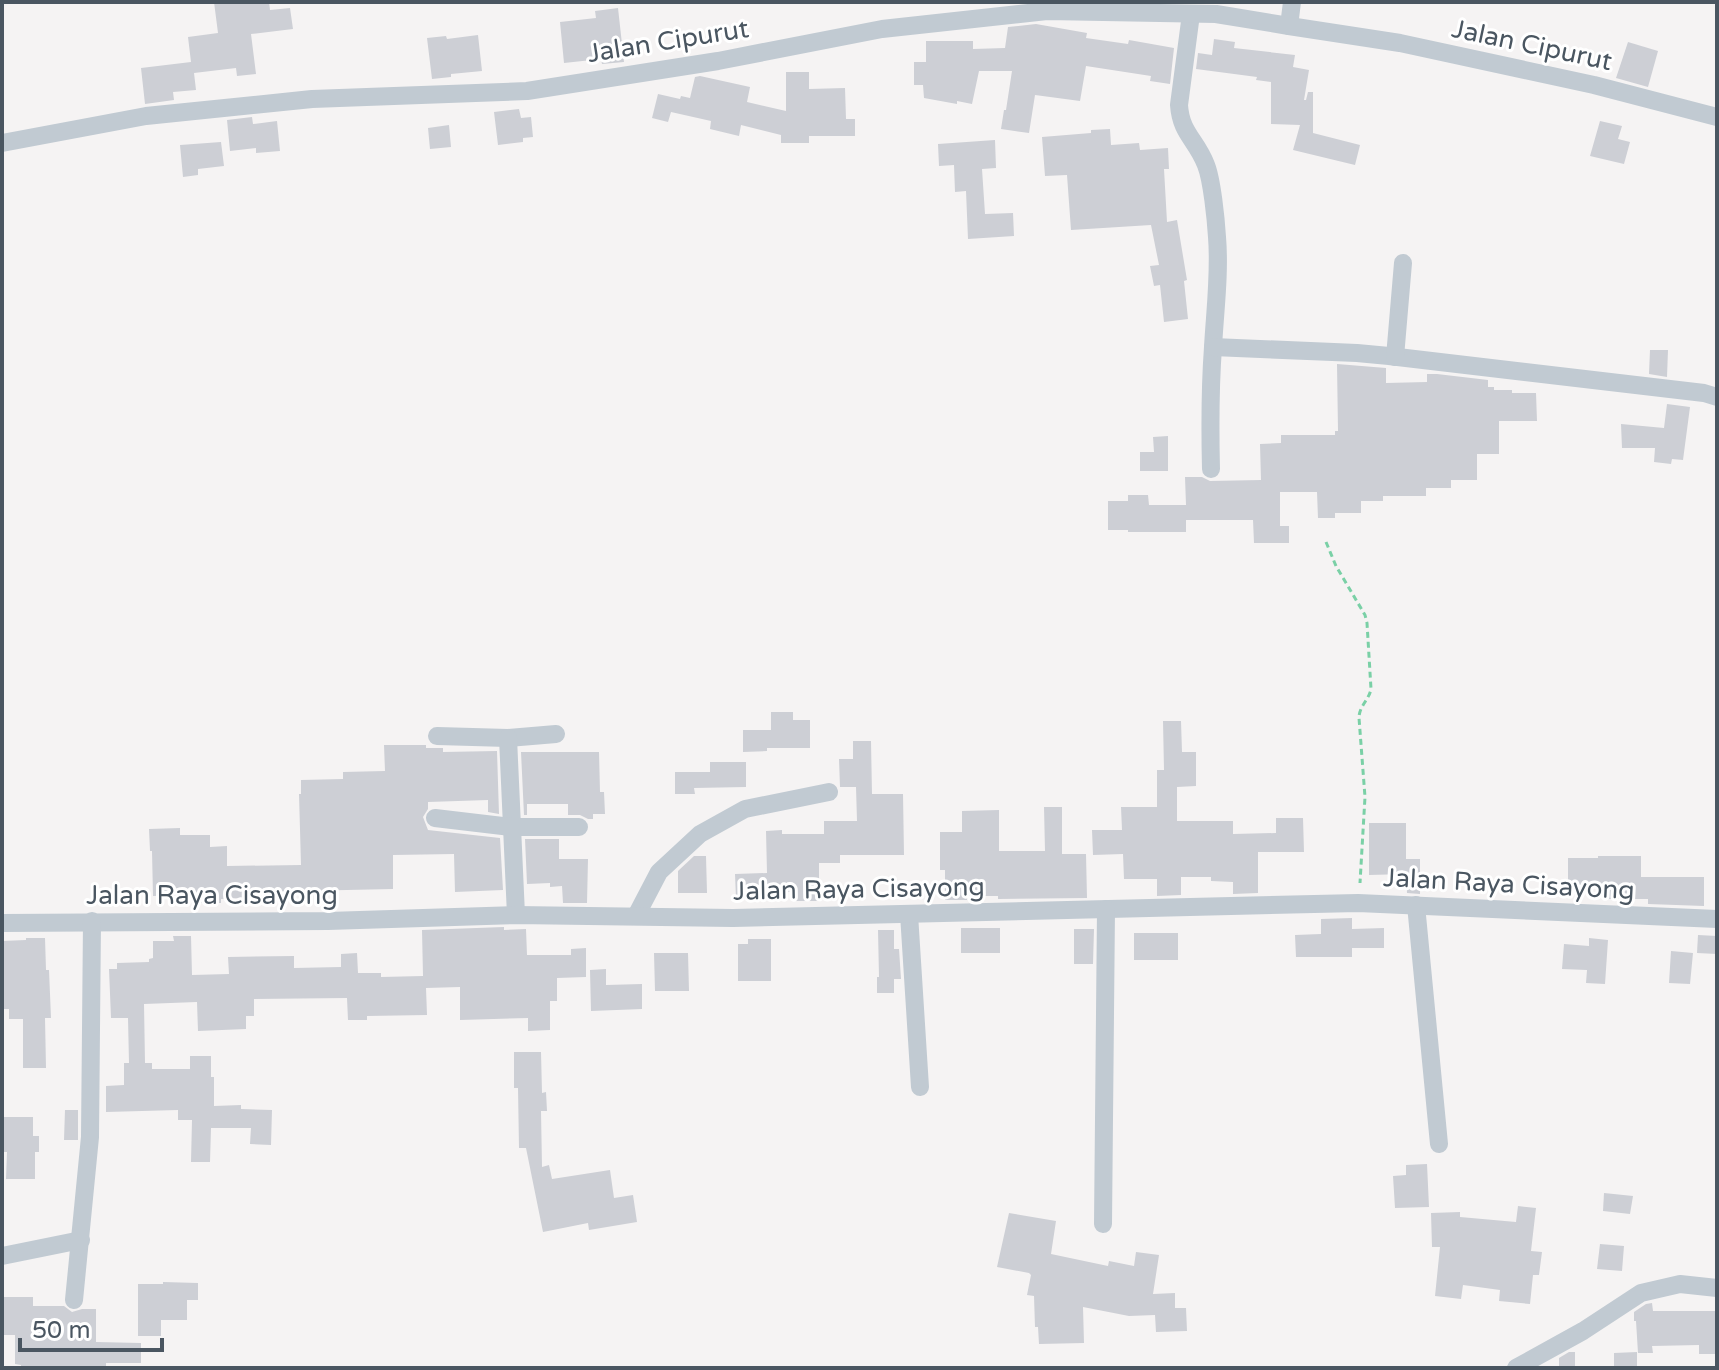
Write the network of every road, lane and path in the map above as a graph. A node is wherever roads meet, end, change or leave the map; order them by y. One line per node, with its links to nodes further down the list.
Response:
1 (1292, 2): 3 (street)
2 (1191, 14): 3 (street, Jalan Cipurut); 5 (street, Jalan Cipurut); 7 (street)
3 (1289, 26): 4 (street, Jalan Cipurut)
4 (1717, 117)
5 (2, 143)
6 (1403, 263): 8 (street)
7 (1213, 347): 8 (street); 10 (street)
8 (1395, 357): 9 (street)
9 (1717, 397)
10 (1211, 469)
11 (1326, 542): 19 (path)
12 (556, 734): 14 (street)
13 (437, 736): 14 (street)
14 (508, 738): 17 (street)
15 (829, 792): 24 (street)
16 (435, 818): 17 (street)
17 (511, 827): 18 (street); 23 (street)
18 (579, 827)
19 (1358, 903): 20 (street, Jalan Raya Cisayong); 21 (street, Jalan Raya Cisayong)
20 (1416, 905): 25 (street, Jalan Raya Cisayong); 29 (street)
21 (1106, 909): 22 (street, Jalan Raya Cisayong); 30 (street)
22 (909, 914): 24 (street, Jalan Raya Cisayong); 28 (street)
23 (516, 915): 24 (street, Jalan Raya Cisayong); 26 (street, Jalan Raya Cisayong)
24 (636, 916)
25 (1717, 919)
26 (92, 921): 27 (street, Jalan Raya Cisayong); 31 (street)
27 (2, 923)
28 (920, 1087)
29 (1439, 1144)
30 (1103, 1224)
31 (81, 1240): 32 (street); 34 (street)
32 (2, 1256)
33 (1717, 1288): 35 (street)
34 (74, 1300)
35 (1516, 1368)

